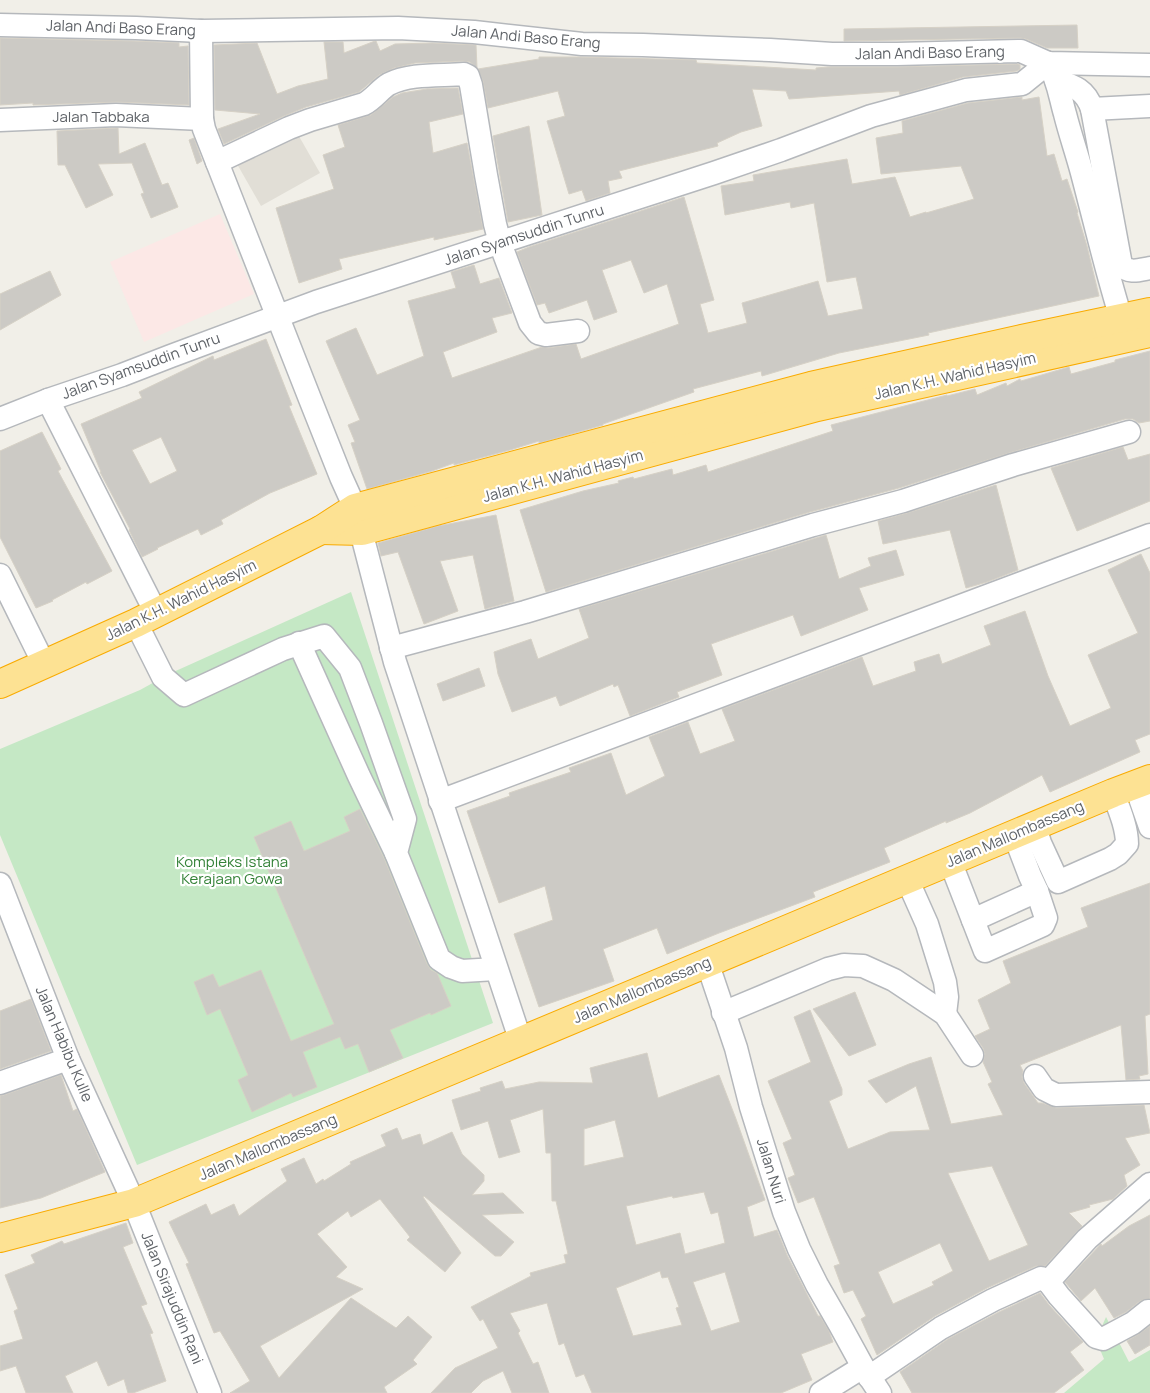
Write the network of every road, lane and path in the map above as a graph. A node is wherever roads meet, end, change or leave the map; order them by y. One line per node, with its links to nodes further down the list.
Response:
1 (0, 25): 2 (street, Jalan Andi Baso Erang)
2 (201, 31): 4 (street, Jalan Andi Baso Erang); 7 (street)
3 (1150, 65): 4 (street)
4 (1052, 72): 6 (street, Jalan Andi Baso Erang); 10 (street, Jalan Syamsuddin Tunru); 14 (street)
5 (1150, 106): 6 (street)
6 (1092, 109): 11 (street)
7 (202, 119): 8 (street, Jalan Tabbaka); 9 (street)
8 (0, 120)
9 (216, 162): 10 (street); 13 (street)
10 (500, 243): 13 (street, Jalan Syamsuddin Tunru); 15 (street)
11 (1150, 268)
12 (1150, 312): 14 (highway, Jalan K.H. Wahid Hasyim)
13 (278, 316): 17 (street, Jalan Syamsuddin Tunru); 20 (street)
14 (1121, 318): 20 (highway, Jalan K.H. Wahid Hasyim)
15 (578, 331)
16 (1150, 333): 20 (highway, Jalan K.H. Wahid Hasyim)
17 (48, 400): 18 (street, Jalan Syamsuddin Tunru); 23 (street)
18 (0, 419)
19 (1129, 432): 25 (street)
20 (358, 519): 23 (highway, Jalan K.H. Wahid Hasyim); 25 (street)
21 (1150, 535): 29 (street)
22 (0, 575): 26 (street)
23 (146, 618): 24 (street); 26 (highway, Jalan K.H. Wahid Hasyim)
24 (299, 644): 32 (street); 32 (street)
25 (391, 648): 29 (street)
26 (44, 664): 27 (highway, Jalan K.H. Wahid Hasyim)
27 (0, 684)
28 (1131, 799): 30 (street); 31 (highway, Jalan Mallombassang); 31 (street)
29 (440, 801): 39 (street)
30 (1149, 825)
31 (1027, 838): 33 (highway, Jalan Mallombassang); 35 (street)
32 (396, 853): 39 (street)
33 (953, 870): 36 (highway, Jalan Mallombassang); 37 (street)
34 (0, 884): 44 (street, Jalan Habibu Kulle)
35 (1034, 884): 37 (street); 37 (street)
36 (915, 896): 38 (highway, Jalan Mallombassang); 41 (street)
37 (969, 910)
38 (707, 962): 40 (street, Jalan Nuri); 42 (highway, Jalan Mallombassang)
39 (496, 969): 42 (street)
40 (723, 1012): 41 (street); 53 (street, Jalan Nuri)
41 (945, 1014): 43 (street)
42 (520, 1042): 49 (highway, Jalan Mallombassang)
43 (972, 1055)
44 (68, 1059): 46 (street); 49 (street, Jalan Habibu Kulle)
45 (1035, 1076): 47 (street)
46 (0, 1083)
47 (1150, 1095)
48 (1150, 1184): 51 (street)
49 (134, 1203): 50 (highway, Jalan Mallombassang); 54 (street, Jalan Sirajuddin Rani)
50 (0, 1238)
51 (1048, 1282): 52 (street); 53 (street)
52 (1150, 1311)
53 (870, 1379): 55 (street)
54 (210, 1393)
55 (821, 1393)

